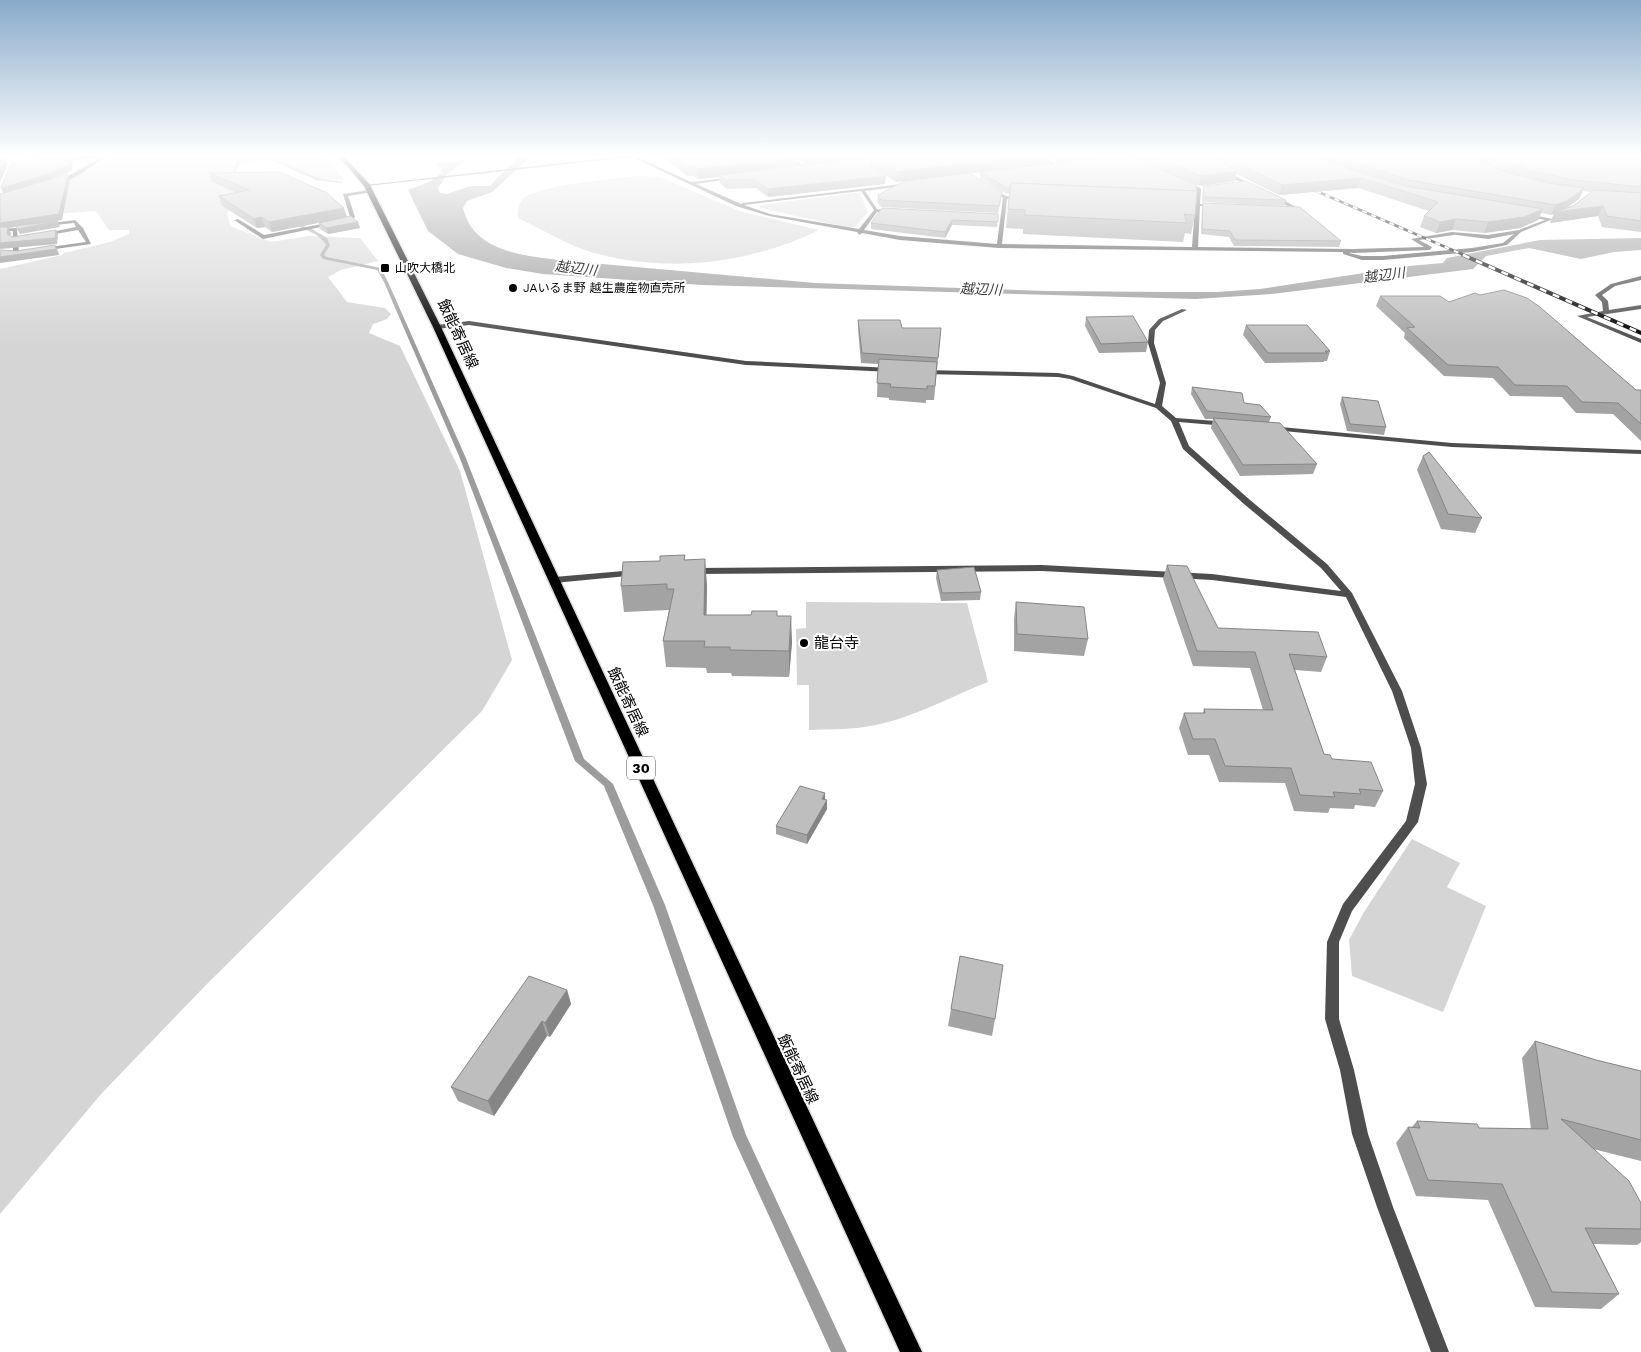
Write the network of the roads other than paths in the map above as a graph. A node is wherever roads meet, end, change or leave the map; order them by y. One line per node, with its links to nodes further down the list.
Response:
1 (352, 218): 9 (street)
2 (384, 218): 31 (main road, 飯能寄居線 / 30)
3 (785, 218): 16 (street)
4 (870, 218): 16 (street)
5 (1003, 218): 21 (street)
6 (1196, 218): 22 (street)
7 (1546, 218): 8 (street)
8 (1551, 219): 15 (street)
9 (236, 220)
10 (41, 226): 12 (street)
11 (24, 228): 13 (street)
12 (81, 228): 17 (street); 23 (street)
13 (15, 229): 14 (street); 19 (street)
14 (0, 230)
15 (1520, 231): 24 (street); 25 (street)
16 (859, 233): 21 (street)
17 (34, 236)
18 (25, 237): 19 (street)
19 (15, 239): 26 (street)
20 (1345, 245): 25 (street)
21 (999, 246): 22 (street)
22 (1195, 248): 24 (street)
23 (37, 251)
24 (1339, 251): 25 (street)
25 (1353, 251)
26 (8, 253)
27 (1641, 278): 30 (street)
28 (1641, 306): 30 (street)
29 (1184, 310): 35 (street)
30 (1606, 311): 32 (street)
31 (438, 327): 33 (street); 42 (main road, 飯能寄居線 / 30)
32 (1641, 341)
33 (903, 371)
34 (912, 372): 35 (street)
35 (1158, 406): 36 (street)
36 (1174, 420): 37 (street); 43 (street)
37 (1238, 425)
38 (1261, 426): 39 (street)
39 (1641, 452)
40 (686, 571): 43 (street)
41 (650, 572): 42 (street)
42 (554, 580): 44 (main road, 飯能寄居線 / 30)
43 (1349, 595): 45 (street)
44 (911, 1352)
45 (1440, 1352)

